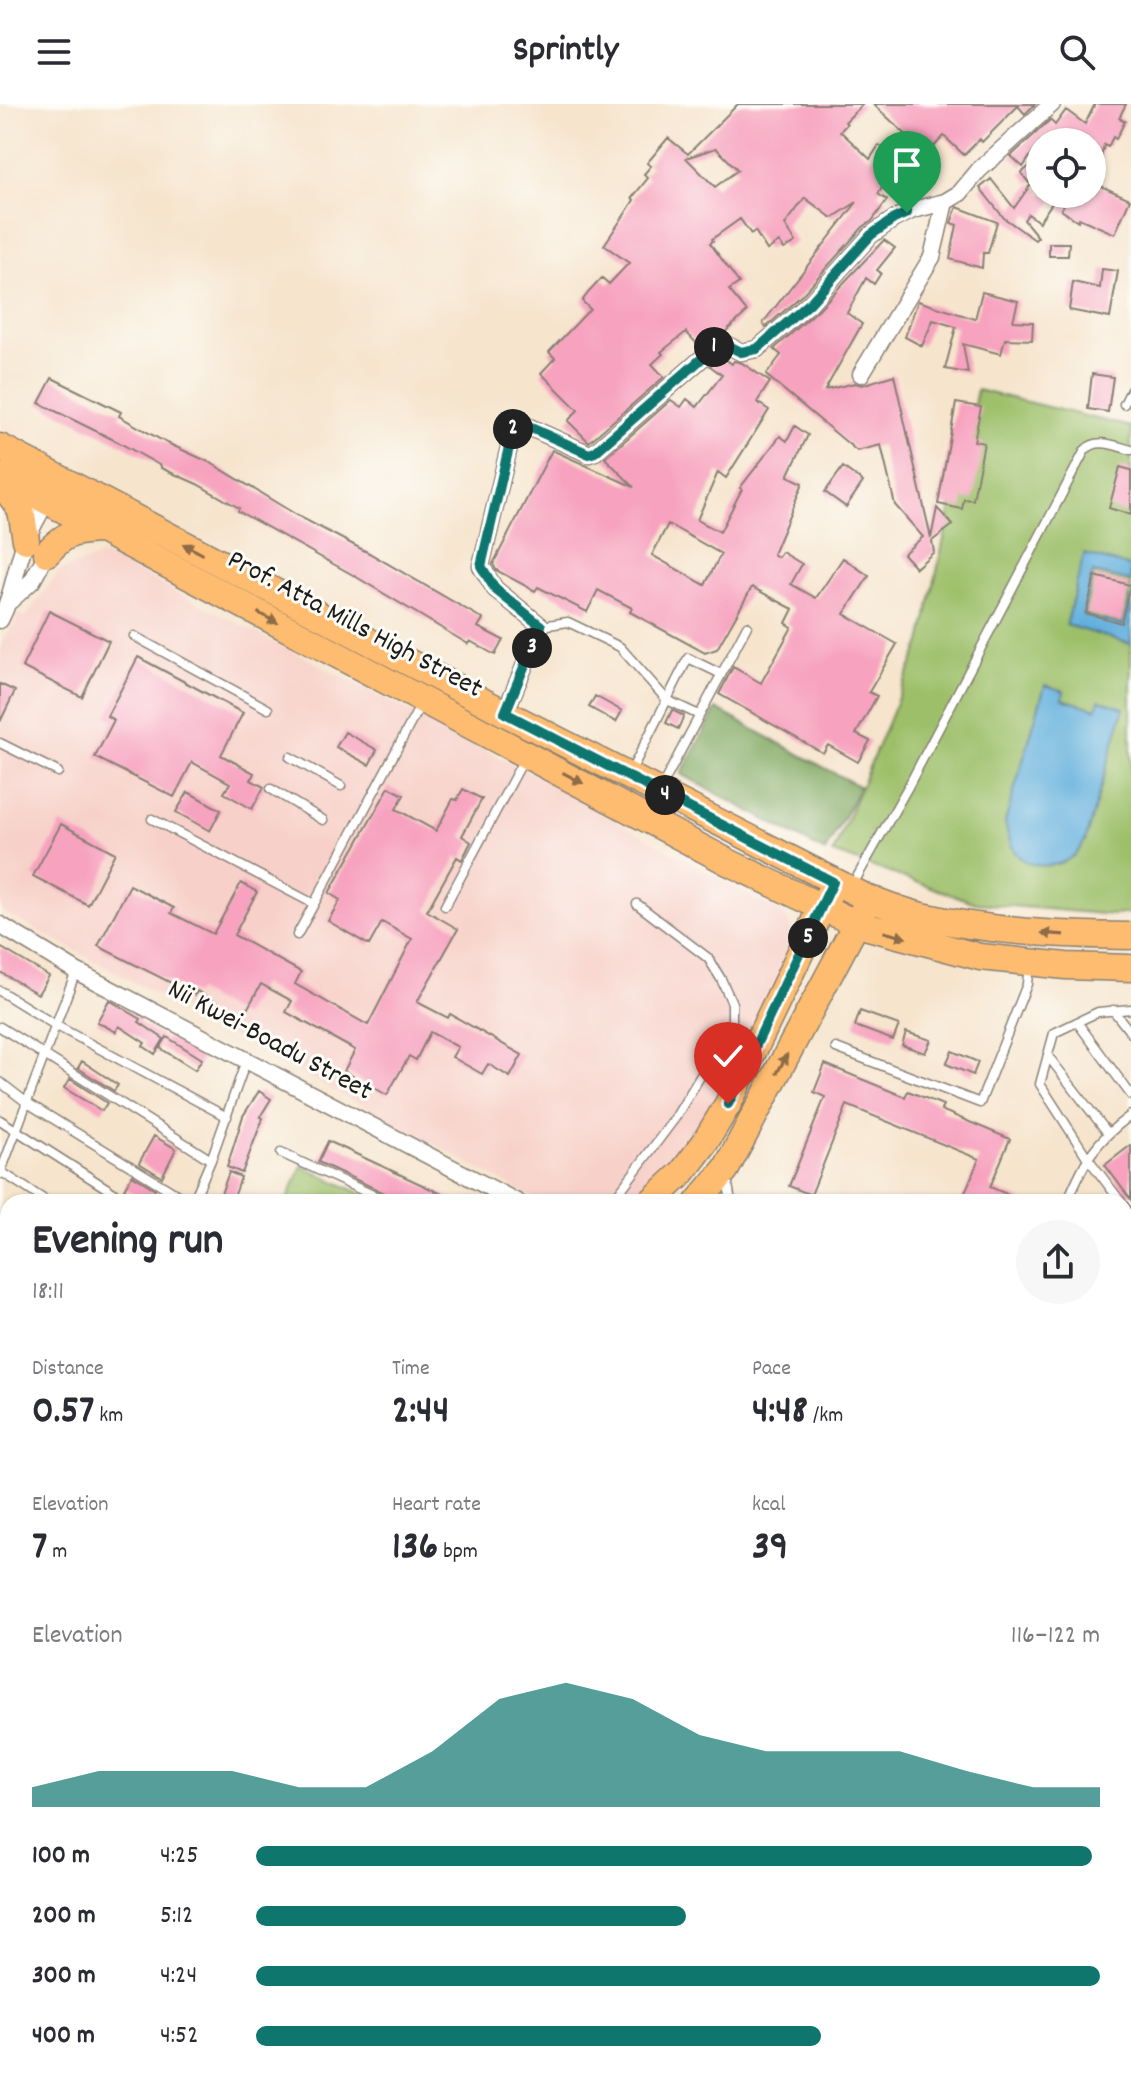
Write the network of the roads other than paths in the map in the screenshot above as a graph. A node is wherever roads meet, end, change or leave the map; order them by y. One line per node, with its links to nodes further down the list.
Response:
1 (1052, 104): 2 (street)
2 (945, 202): 3 (street); 17 (street)
3 (861, 374)
4 (1131, 390): 5 (lane)
5 (1124, 404)
6 (0, 447): 9 (main road, Prof. Atta Mills High Street)
7 (1131, 450): 36 (lane)
8 (0, 479): 10 (main road, Prof. Atta Mills High Street); 12 (main road)
9 (69, 483): 10 (street); 10 (street); 24 (main road, Prof. Atta Mills High Street, one-way to 9)
10 (57, 508): 11 (main road, Prof. Atta Mills High Street); 12 (street); 12 (street)
11 (100, 530): 12 (main road); 21 (main road, Prof. Atta Mills High Street, one-way to 21)
12 (37, 546): 13 (street); 14 (street)
13 (7, 570): 14 (street); 15 (street)
14 (32, 581): 15 (street)
15 (10, 601): 16 (street)
16 (0, 620)
17 (541, 626): 22 (lane); 24 (street)
18 (747, 626): 20 (lane)
19 (134, 636): 23 (lane)
20 (721, 674): 22 (lane); 25 (lane)
21 (424, 699): 27 (main road, Prof. Atta Mills High Street); 37 (lane)
22 (667, 700): 25 (lane); 30 (lane)
23 (268, 709)
24 (505, 713): 30 (main road, Prof. Atta Mills High Street)
25 (699, 715): 33 (lane)
26 (0, 743): 29 (lane)
27 (527, 754): 39 (lane); 40 (main road, Prof. Atta Mills High Street, one-way to 40)
28 (290, 757): 31 (lane)
29 (58, 772)
30 (629, 777): 33 (main road, Prof. Atta Mills High Street)
31 (341, 786)
32 (271, 789): 35 (lane)
33 (659, 792): 36 (main road, Prof. Atta Mills High Street)
34 (152, 819): 37 (lane)
35 (323, 820)
36 (851, 891): 40 (main road); 41 (main road); 44 (main road, Prof. Atta Mills High Street, one-way to 36)
37 (314, 904): 43 (lane)
38 (637, 904): 78 (lane)
39 (445, 906)
40 (822, 909): 41 (main road, Prof. Atta Mills High Street); 79 (main road)
41 (857, 924): 45 (main road, Prof. Atta Mills High Street, one-way to 45); 70 (main road, one-way to 41)
42 (0, 925): 47 (street, Nii Kwei-Boadu Street)
43 (297, 935)
44 (1131, 936)
45 (1029, 963): 46 (main road, Prof. Atta Mills High Street); 55 (lane)
46 (1131, 968)
47 (76, 971): 52 (lane); 58 (street, Nii Kwei-Boadu Street)
48 (0, 991): 52 (lane)
49 (1131, 1009): 50 (lane)
50 (1113, 1010): 51 (lane); 54 (lane)
51 (1077, 1022): 57 (lane); 60 (lane)
52 (55, 1025): 56 (lane); 63 (lane)
53 (0, 1027): 56 (lane)
54 (1131, 1033)
55 (836, 1048)
56 (44, 1056): 61 (lane); 69 (lane)
57 (1048, 1056): 66 (lane); 68 (lane)
58 (247, 1059): 63 (lane); 77 (street, Nii Kwei-Boadu Street)
59 (0, 1082): 61 (lane)
60 (1131, 1095)
61 (26, 1102): 65 (lane); 74 (lane)
62 (1131, 1115): 66 (lane)
63 (227, 1117): 69 (lane)
64 (0, 1120): 65 (lane)
65 (15, 1130): 71 (lane); 73 (lane)
66 (1107, 1132): 68 (lane)
67 (281, 1153): 76 (lane)
68 (1087, 1157): 82 (lane); 83 (lane)
69 (211, 1160): 75 (lane)
70 (726, 1169): 80 (main road); 81 (lane)
71 (0, 1172): 72 (lane)
72 (35, 1194)
73 (115, 1194)
74 (178, 1194)
75 (195, 1194)
76 (371, 1194)
77 (502, 1194)
78 (618, 1194)
79 (660, 1194)
80 (705, 1194)
81 (730, 1194)
82 (1071, 1194)
83 (1115, 1194)

